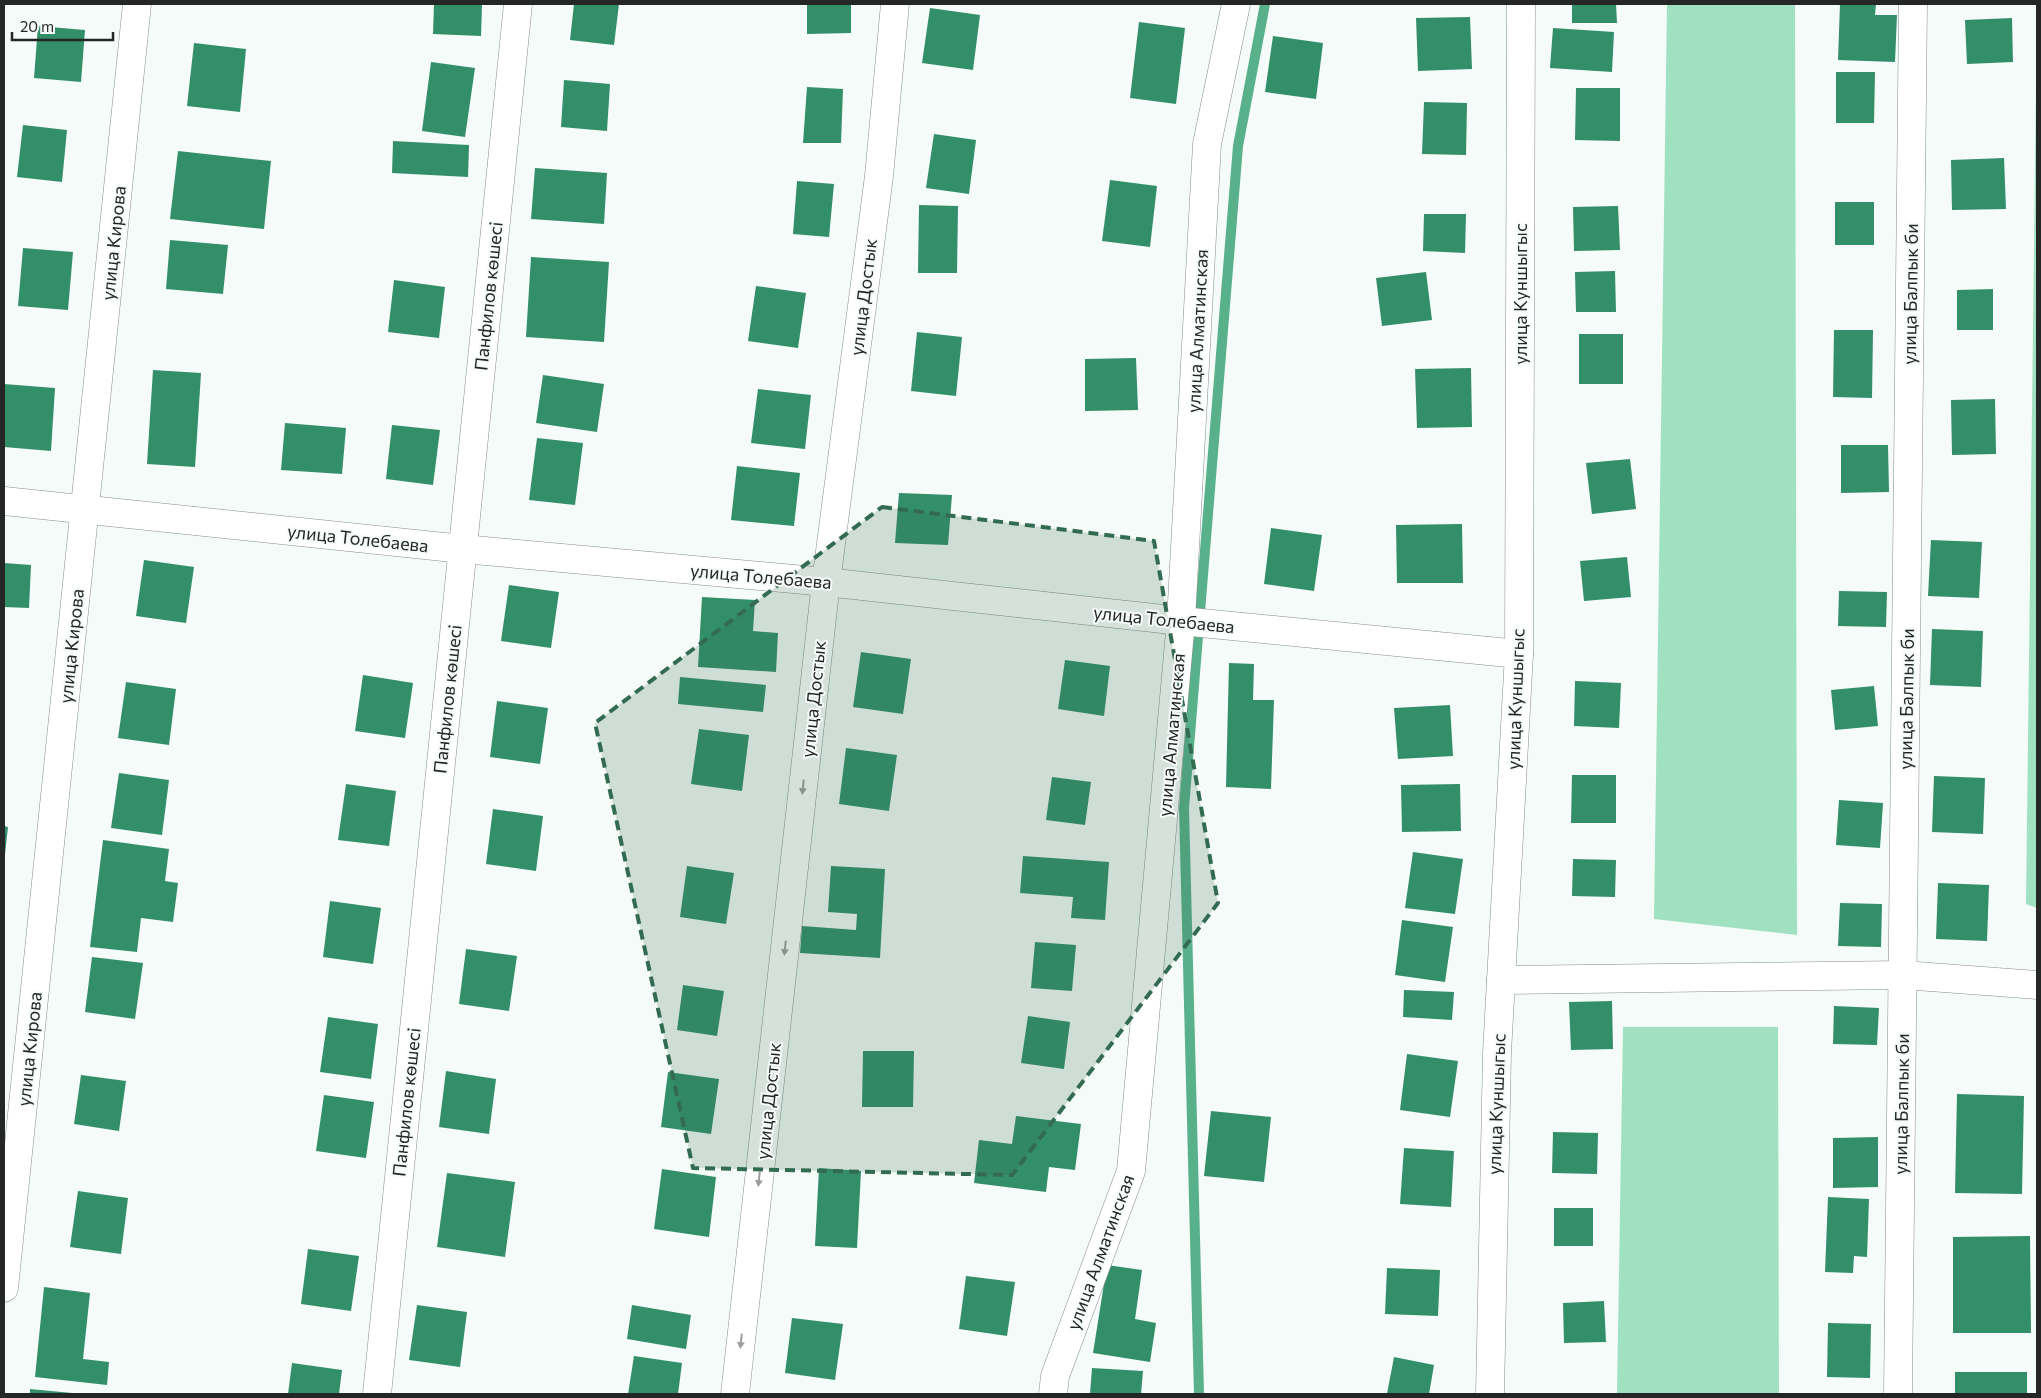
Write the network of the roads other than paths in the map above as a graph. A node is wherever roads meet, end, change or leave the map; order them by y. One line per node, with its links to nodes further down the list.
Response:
1 (137, 4): 8 (street, улица Кирова)
2 (518, 4): 9 (street, Панфилов көшесі)
3 (895, 4): 10 (street, улица Достык)
4 (1236, 4): 11 (street, улица Алматинская)
5 (1521, 4): 12 (street, улица Куншыгыс)
6 (1913, 4): 13 (street, улица Балпык би)
7 (4, 501): 8 (street, улица Толебаева)
8 (85, 509): 9 (street, улица Толебаева); 16 (street, улица Кирова)
9 (462, 549): 10 (street, улица Толебаева); 17 (street, Панфилов көшесі)
10 (826, 582): 11 (street, улица Толебаева); 18 (street, улица Достык, one-way to 18)
11 (1181, 621): 12 (street, улица Толебаева); 19 (street, улица Алматинская)
12 (1519, 654): 14 (street, улица Куншыгыс)
13 (1903, 975): 14 (street); 15 (street); 21 (street, улица Балпык би)
14 (1501, 980): 20 (street, улица Куншыгыс)
15 (2037, 985)
16 (4, 1288)
17 (377, 1394)
18 (735, 1394)
19 (1053, 1394)
20 (1490, 1394)
21 (1898, 1394)

